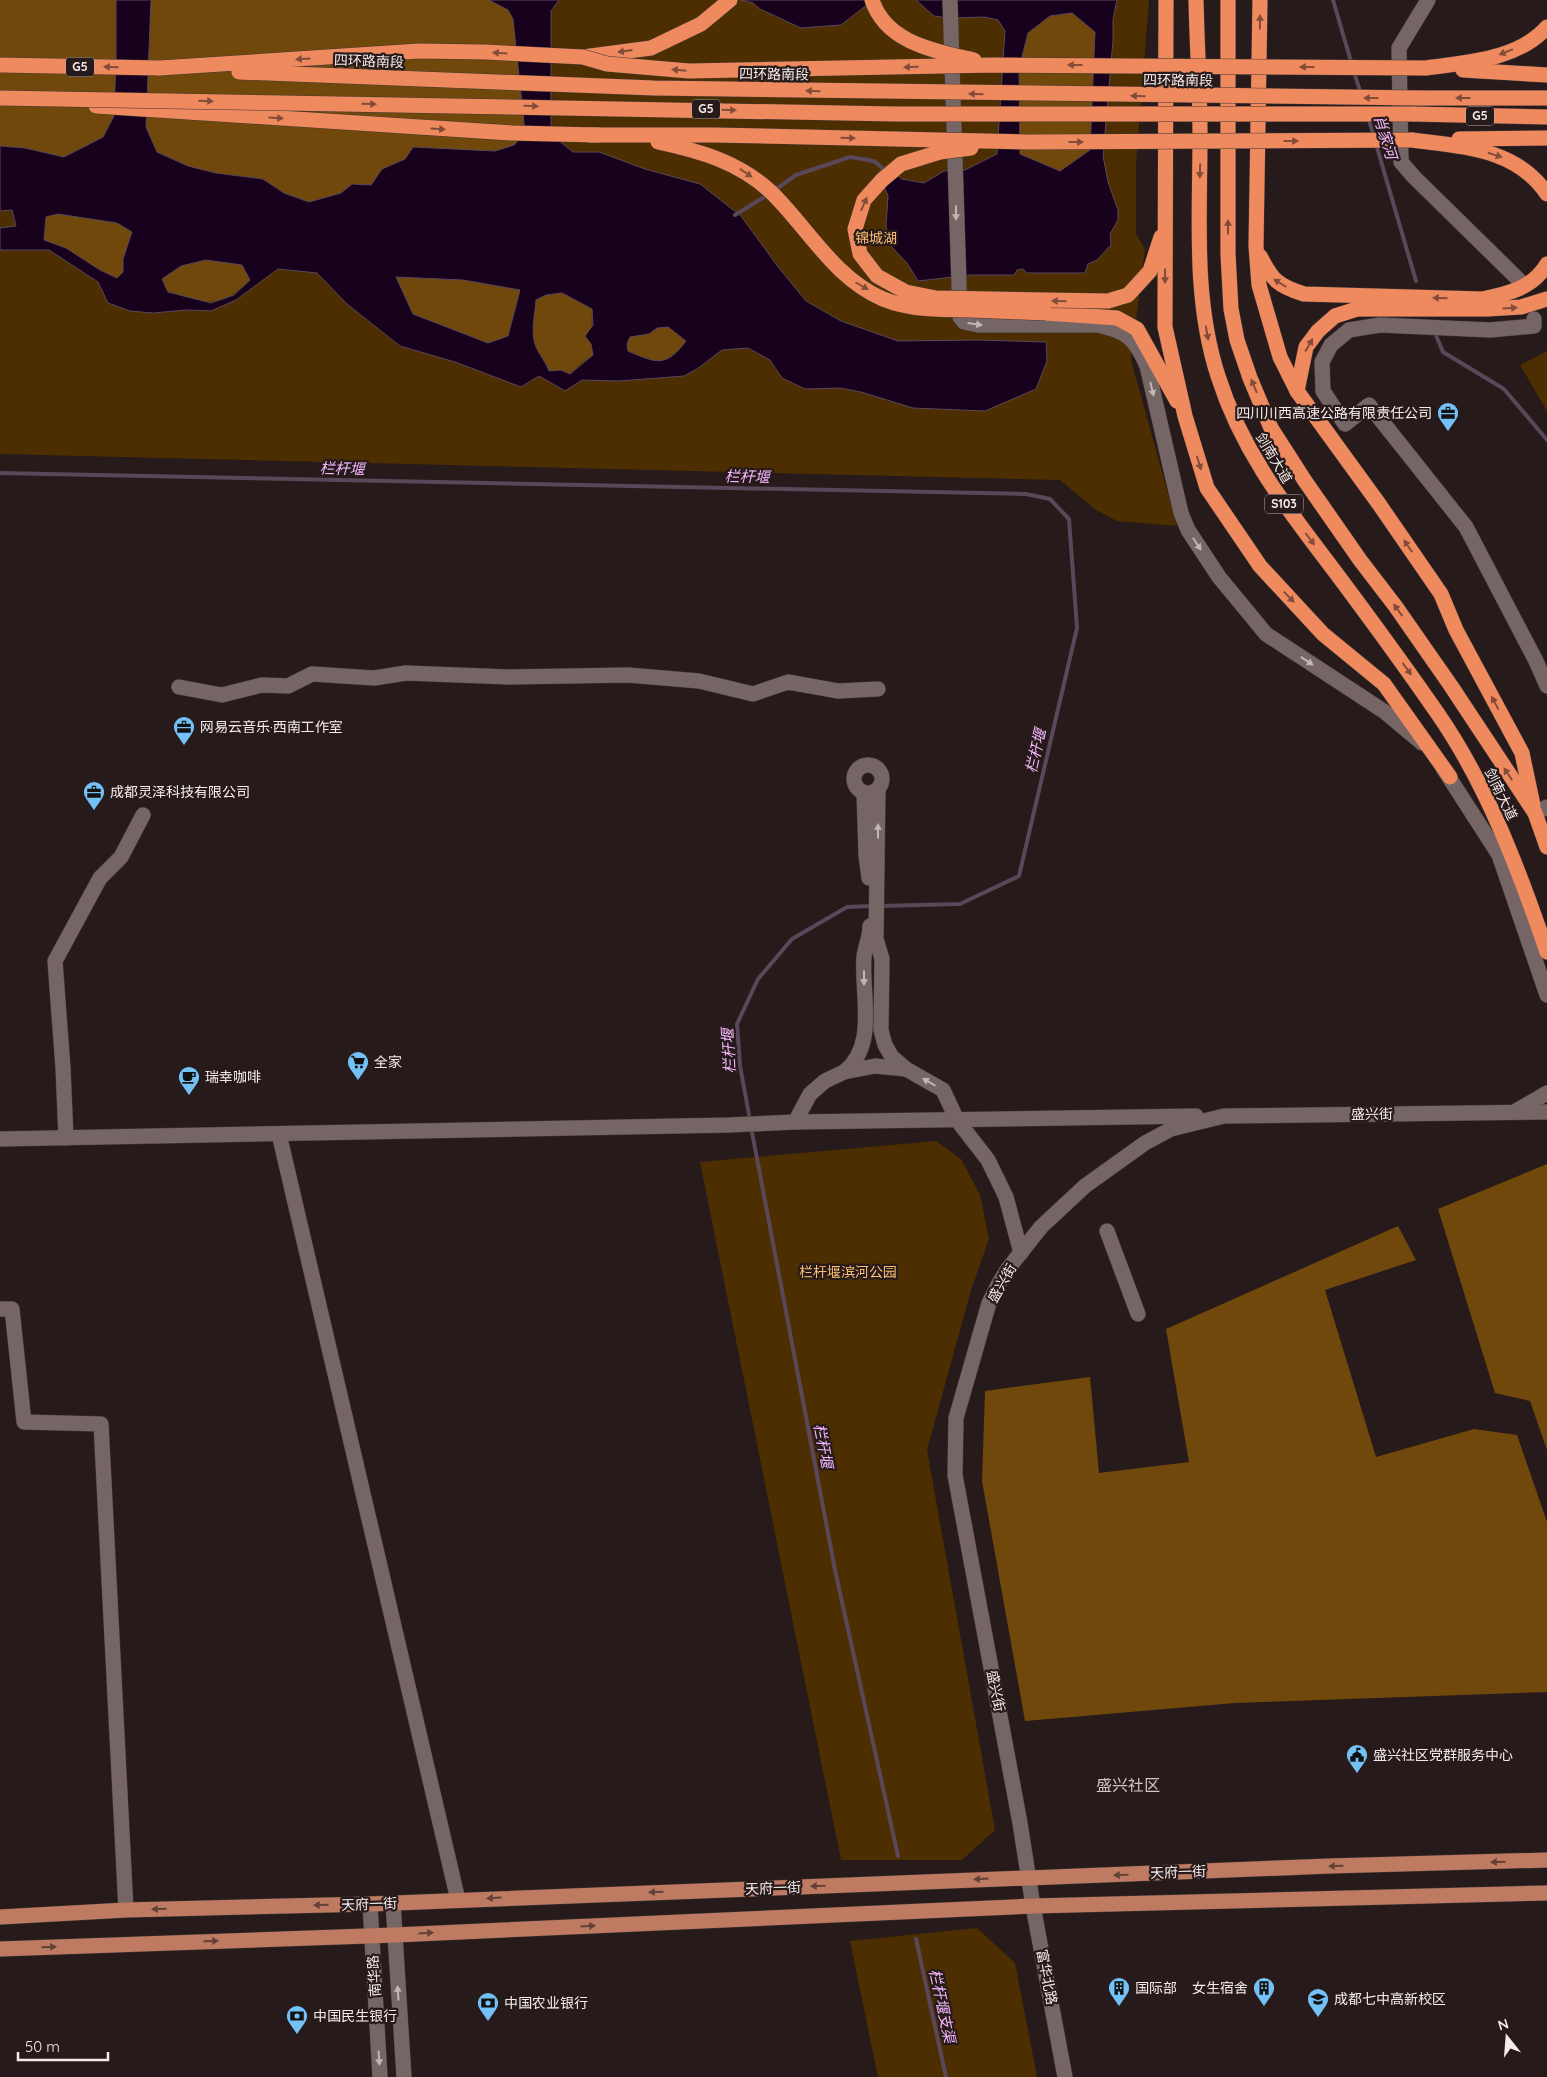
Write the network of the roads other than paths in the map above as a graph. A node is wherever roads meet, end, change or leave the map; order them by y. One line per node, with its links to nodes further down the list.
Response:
1 (730, 0): 10 (highway, one-way to 10)
2 (872, 0): 12 (highway, bridge)
3 (950, 0): 35 (street, one-way to 35)
4 (1166, 0): 24 (highway)
5 (1196, 0): 42 (highway, 剑南大道 / S103, one-way to 42)
6 (1228, 0): 37 (highway, 剑南大道 / S103, one-way to 6)
7 (1260, 0): 25 (highway, one-way to 7)
8 (1428, 0): 27 (street)
9 (1547, 27): 14 (highway, one-way to 14)
10 (583, 57): 12 (highway, one-way to 10, bridge); 13 (highway, one-way to 13, bridge)
11 (0, 65): 13 (highway, 四环路南段 / G5, one-way to 11)
12 (995, 65): 14 (highway, one-way to 12, bridge)
13 (160, 68): 16 (highway, 四环路南段 / G5, one-way to 13, bridge)
14 (1426, 68): 15 (highway)
15 (1547, 75)
16 (1547, 98)
17 (0, 99): 18 (highway, G5, one-way to 18, bridge); 19 (highway, one-way to 19, bridge)
18 (1547, 117)
19 (589, 135): 22 (highway, one-way to 22, bridge); 31 (highway, one-way to 31, bridge)
20 (1547, 138): 21 (highway)
21 (1412, 140): 22 (highway, one-way to 21, bridge); 23 (highway, one-way to 23)
22 (1027, 142): 24 (highway, one-way to 22, bridge)
23 (1547, 194)
24 (1166, 221): 31 (highway, one-way to 31)
25 (1256, 246): 26 (highway, one-way to 25); 30 (highway)
26 (1547, 264)
27 (1522, 283)
28 (1547, 299): 30 (highway, one-way to 28)
29 (1534, 318): 32 (street)
30 (1297, 392): 37 (highway, one-way to 30)
31 (1185, 416): 35 (highway, one-way to 35)
32 (1547, 686)
33 (179, 687): 34 (street)
34 (878, 689)
35 (1450, 777): 43 (street)
36 (871, 792): 41 (street)
37 (1541, 810): 39 (main road); 40 (highway, 剑南大道 / S103)
38 (143, 815): 53 (street)
39 (1547, 828)
40 (1547, 847)
41 (874, 930): 44 (street); 45 (street, one-way to 45)
42 (1547, 952)
43 (1547, 995)
44 (906, 1068): 45 (street); 50 (street, one-way to 44)
45 (844, 1072): 51 (street)
46 (1547, 1093): 47 (street)
47 (1515, 1112): 48 (street, 盛兴街); 49 (street, 盛兴街)
48 (1547, 1112)
49 (1224, 1116): 50 (street); 56 (street, 盛兴街)
50 (957, 1120): 51 (street); 56 (street)
51 (795, 1122): 52 (street)
52 (279, 1134): 53 (street); 62 (street)
53 (66, 1138): 54 (street)
54 (0, 1139)
55 (1107, 1231): 58 (street)
56 (1021, 1253): 60 (street, 盛兴街)
57 (0, 1309): 66 (street)
58 (1138, 1314)
59 (1547, 1860): 60 (main road, 天府一街, one-way to 60)
60 (1030, 1877): 62 (main road, 天府一街, one-way to 62); 65 (street, 富华北路)
61 (1547, 1893): 65 (main road)
62 (458, 1900): 63 (main road, 天府一街)
63 (393, 1903): 64 (main road, 天府一街); 69 (street)
64 (370, 1904): 66 (main road, 天府一街, one-way to 66); 68 (street, 南华路)
65 (1033, 1906): 69 (main road, one-way to 65); 73 (street, 富华北路)
66 (126, 1910): 67 (main road, 天府一街)
67 (0, 1917)
68 (372, 1935): 69 (main road); 70 (main road, one-way to 68); 71 (street, 南华路, one-way to 71)
69 (394, 1935): 72 (street, one-way to 69)
70 (0, 1949)
71 (380, 2077)
72 (404, 2077)
73 (1065, 2077)

